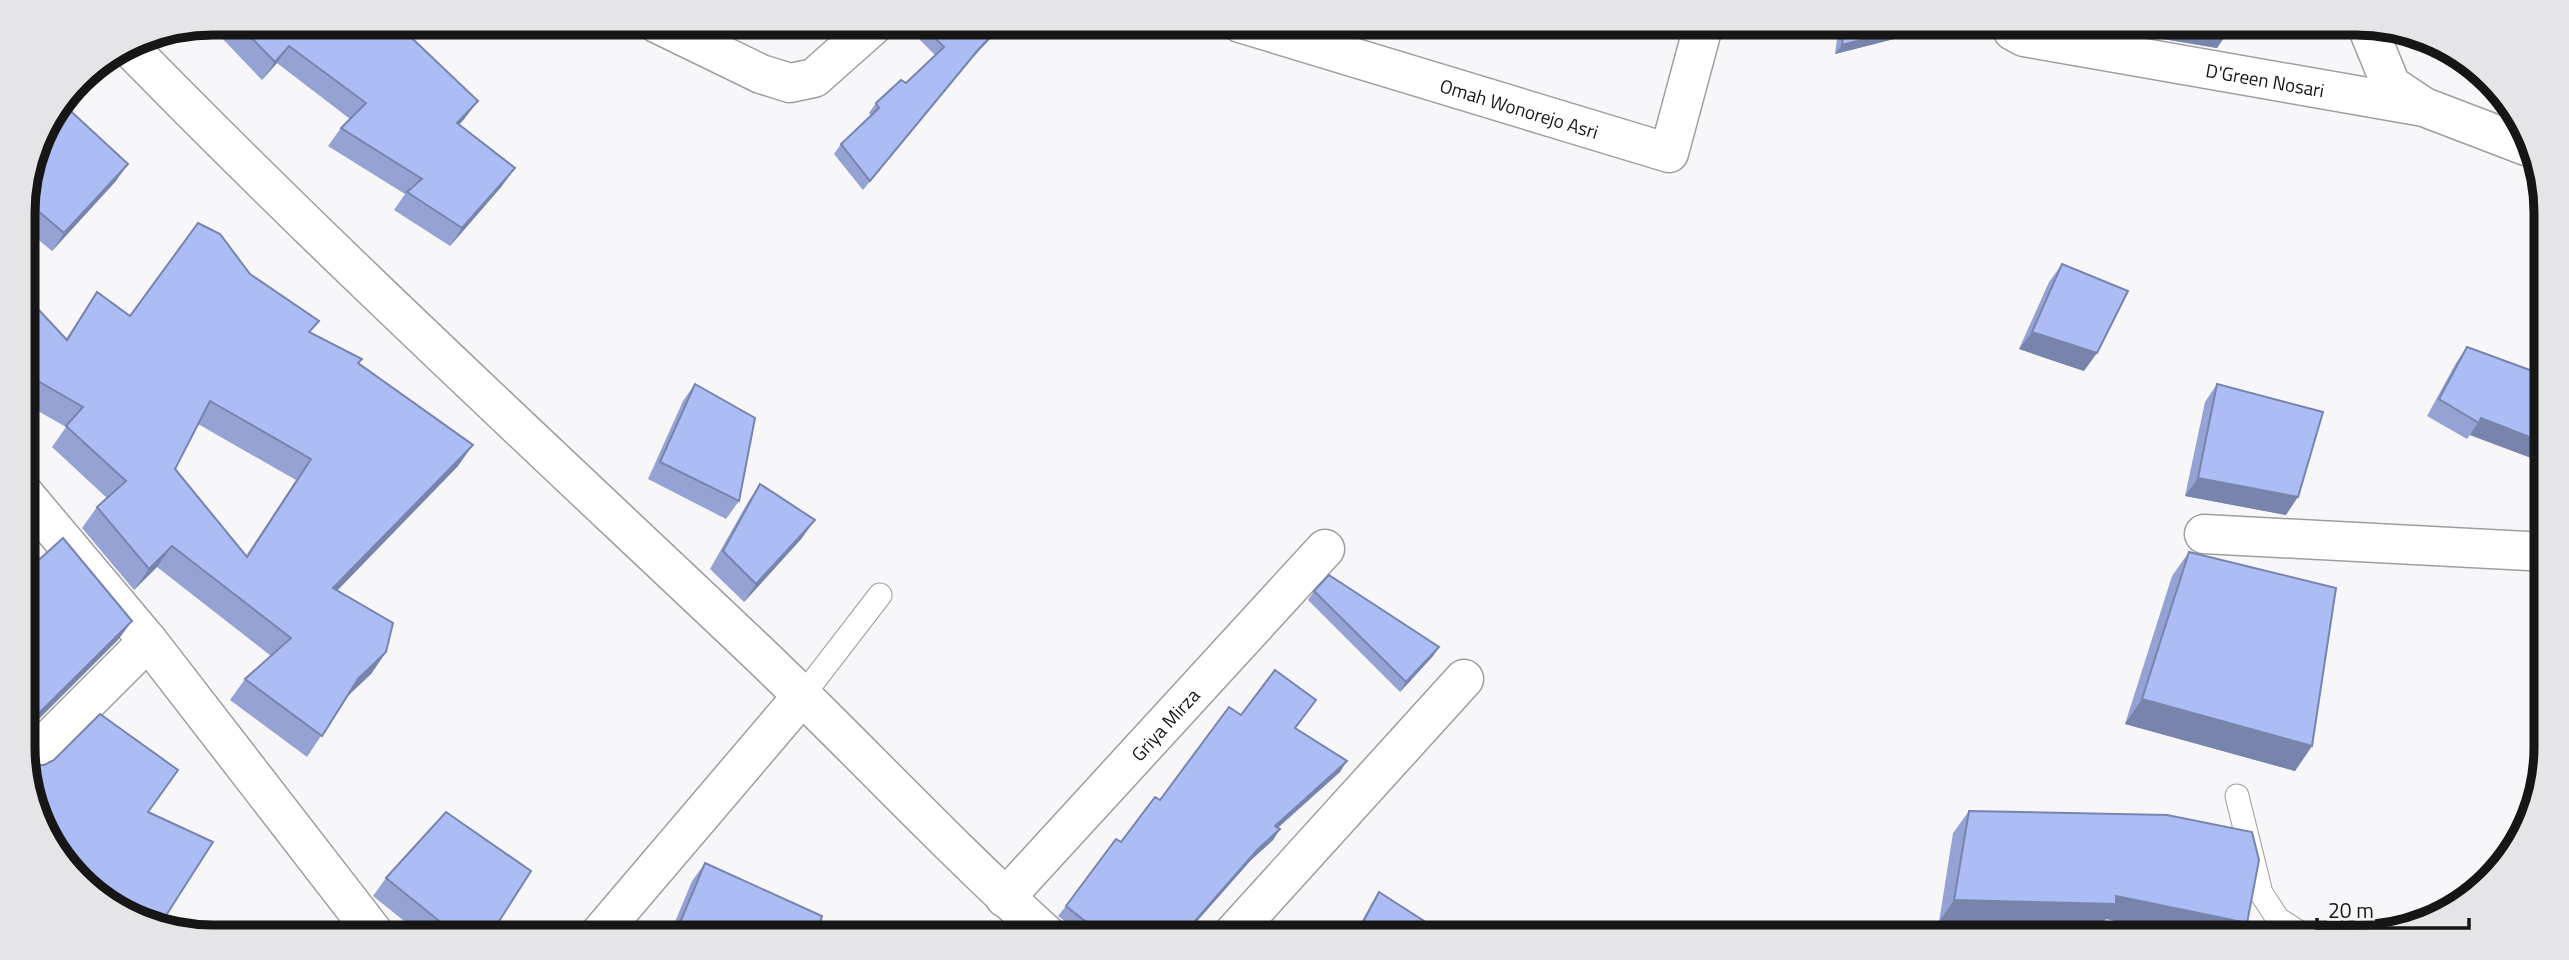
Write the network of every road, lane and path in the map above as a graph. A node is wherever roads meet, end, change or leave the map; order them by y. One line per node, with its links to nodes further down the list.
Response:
1 (681, 35): 2 (street)
2 (862, 35)
3 (1280, 35): 4 (street, Omah Wonorejo Asri)
4 (1701, 35)
5 (2020, 35): 8 (street, D'Green Nosari)
6 (2371, 35): 8 (street)
7 (135, 53): 17 (street)
8 (2424, 107): 9 (street)
9 (2519, 143)
10 (35, 507): 15 (street)
11 (2204, 534): 13 (street)
12 (1325, 549): 20 (street, Griya Mirza)
13 (2534, 551)
14 (880, 595): 17 (lane)
15 (148, 641): 18 (street); 21 (street)
16 (1464, 679): 24 (street)
17 (803, 695): 20 (street); 22 (street)
18 (36, 753)
19 (2237, 796): 25 (lane)
20 (1005, 898): 23 (street)
21 (368, 925)
22 (607, 925)
23 (1035, 925)
24 (1241, 925)
25 (2287, 925)

